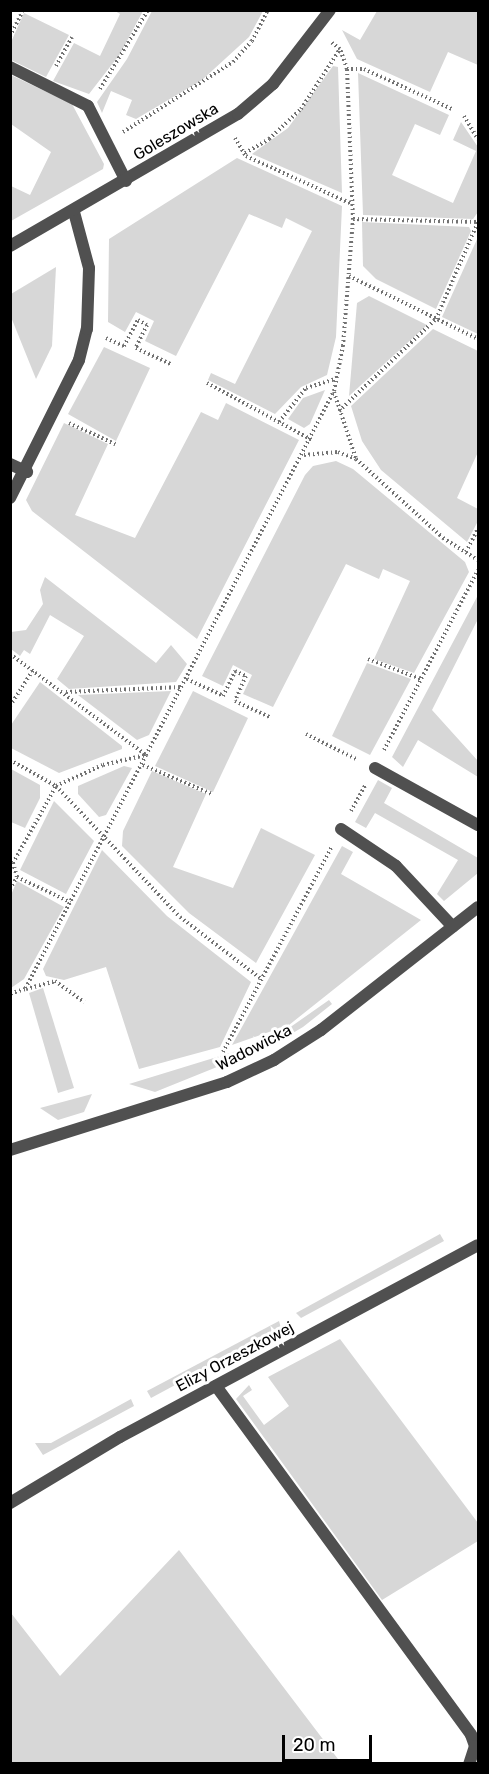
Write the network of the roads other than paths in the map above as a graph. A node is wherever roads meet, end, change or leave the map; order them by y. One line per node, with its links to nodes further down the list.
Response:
1 (330, 10): 3 (street, Goleszowska)
2 (10, 66): 3 (street)
3 (126, 181): 4 (street, Goleszowska)
4 (74, 212): 5 (street, Goleszowska); 7 (street)
5 (10, 246)
6 (10, 464): 7 (street)
7 (27, 472): 8 (street)
8 (10, 498)
9 (375, 768): 10 (street)
10 (478, 825)
11 (340, 829): 13 (street)
12 (478, 907): 13 (street, Wadowicka)
13 (453, 927): 14 (street, Wadowicka)
14 (10, 1150)
15 (478, 1245): 16 (street, Elizy Orzeszkowej)
16 (216, 1386): 17 (street, Elizy Orzeszkowej); 18 (street)
17 (10, 1503)
18 (469, 1764)

